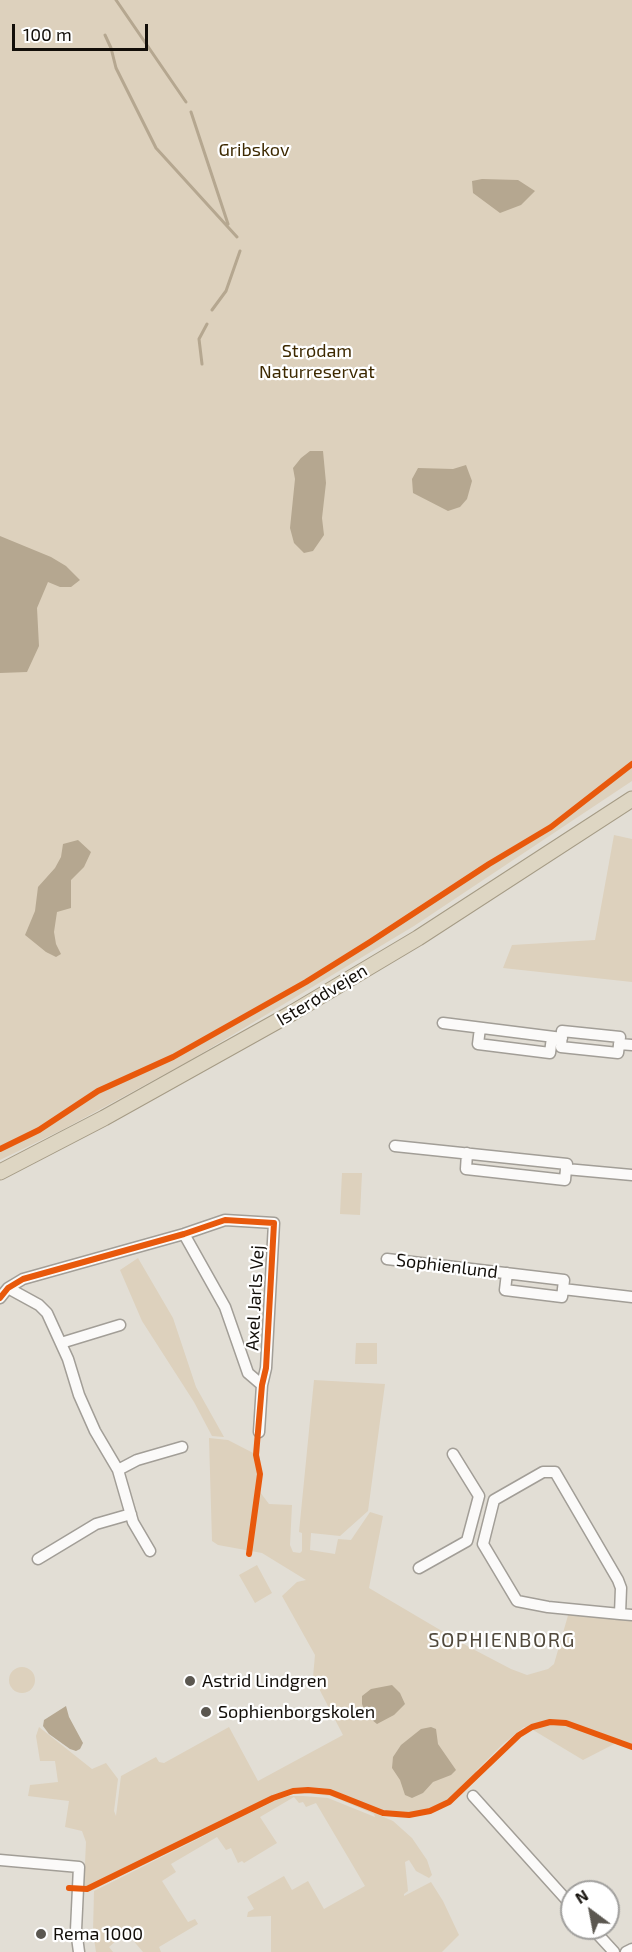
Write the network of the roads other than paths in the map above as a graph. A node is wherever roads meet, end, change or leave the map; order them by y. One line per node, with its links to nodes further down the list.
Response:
1 (632, 799): 10 (highway, Isterødvejen)
2 (442, 1023): 3 (street)
3 (480, 1028): 4 (street); 4 (street)
4 (557, 1038): 5 (street); 5 (street)
5 (619, 1044): 6 (street)
6 (632, 1045)
7 (395, 1146): 8 (street)
8 (467, 1154): 9 (street); 9 (street)
9 (566, 1169): 11 (street)
10 (0, 1172)
11 (632, 1174)
12 (184, 1234): 15 (street, Axel Jarls Vej); 21 (street, Axel Jarls Vej); 21 (street, Axel Jarls Vej)
13 (387, 1260): 14 (street, Sophienlund)
14 (507, 1273): 16 (street, Sophienlund); 16 (street, Sophienlund)
15 (8, 1288): 18 (street, Axel Jarls Vej); 20 (street)
16 (563, 1289): 17 (street, Sophienlund)
17 (632, 1297)
18 (0, 1298)
19 (120, 1325): 20 (street)
20 (61, 1343): 25 (street)
21 (262, 1385): 22 (street, Axel Jarls Vej)
22 (259, 1432)
23 (182, 1447): 25 (street)
24 (453, 1454): 26 (street)
25 (118, 1470): 28 (street)
26 (475, 1490): 27 (street); 29 (street)
27 (500, 1496): 30 (street); 34 (street)
28 (131, 1514): 31 (street); 32 (street)
29 (461, 1544): 30 (street); 33 (street)
30 (486, 1550): 34 (street)
31 (150, 1551)
32 (38, 1559)
33 (419, 1568)
34 (626, 1614)
35 (473, 1796): 37 (street)
36 (0, 1860): 40 (street)
37 (560, 1893)
38 (603, 1940): 41 (street)
39 (632, 1949): 42 (street)
40 (79, 1952)
41 (614, 1952)
42 (626, 1952)

